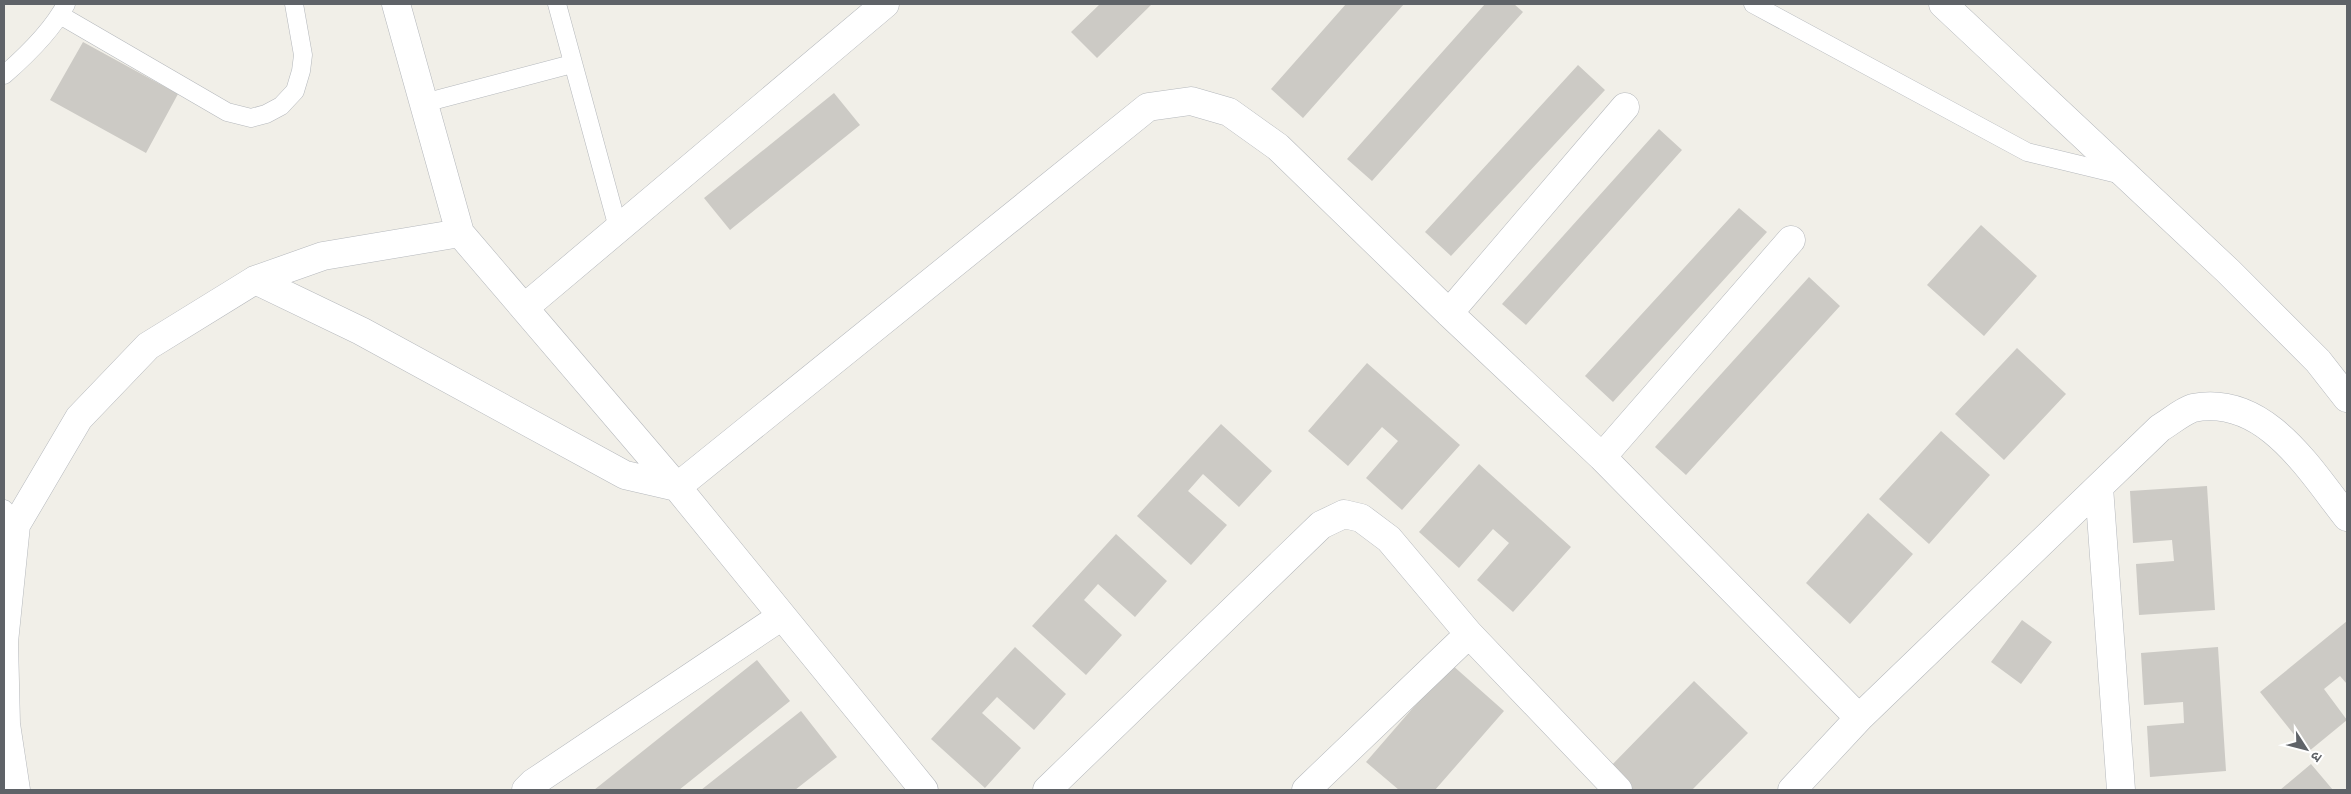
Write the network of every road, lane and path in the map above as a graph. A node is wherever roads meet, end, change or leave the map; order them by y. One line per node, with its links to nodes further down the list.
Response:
1 (294, 4): 7 (lane)
2 (396, 4): 10 (street)
3 (557, 4): 8 (lane)
4 (885, 4): 13 (street)
5 (1753, 4): 12 (lane)
6 (1943, 4): 12 (street)
7 (63, 10): 9 (lane)
8 (572, 64): 10 (lane); 13 (lane)
9 (4, 74)
10 (424, 103): 14 (street)
11 (1625, 107): 18 (street)
12 (2127, 176): 19 (street)
13 (618, 228): 17 (street)
14 (460, 233): 16 (street); 17 (street)
15 (1791, 240): 20 (street)
16 (255, 280): 21 (street); 24 (street)
17 (524, 308): 21 (street)
18 (1449, 313): 20 (street); 21 (street)
19 (2347, 398)
20 (1602, 457): 27 (street)
21 (677, 487): 25 (street)
22 (2099, 487): 23 (street); 27 (street); 35 (street)
23 (2347, 516)
24 (10, 517): 28 (street)
25 (782, 616): 29 (street); 30 (street)
26 (1469, 634): 31 (street); 32 (street); 33 (street)
27 (1859, 718): 34 (street)
28 (16, 790)
29 (526, 790)
30 (924, 790)
31 (1047, 790)
32 (1306, 790)
33 (1618, 790)
34 (1792, 790)
35 (2121, 790)

